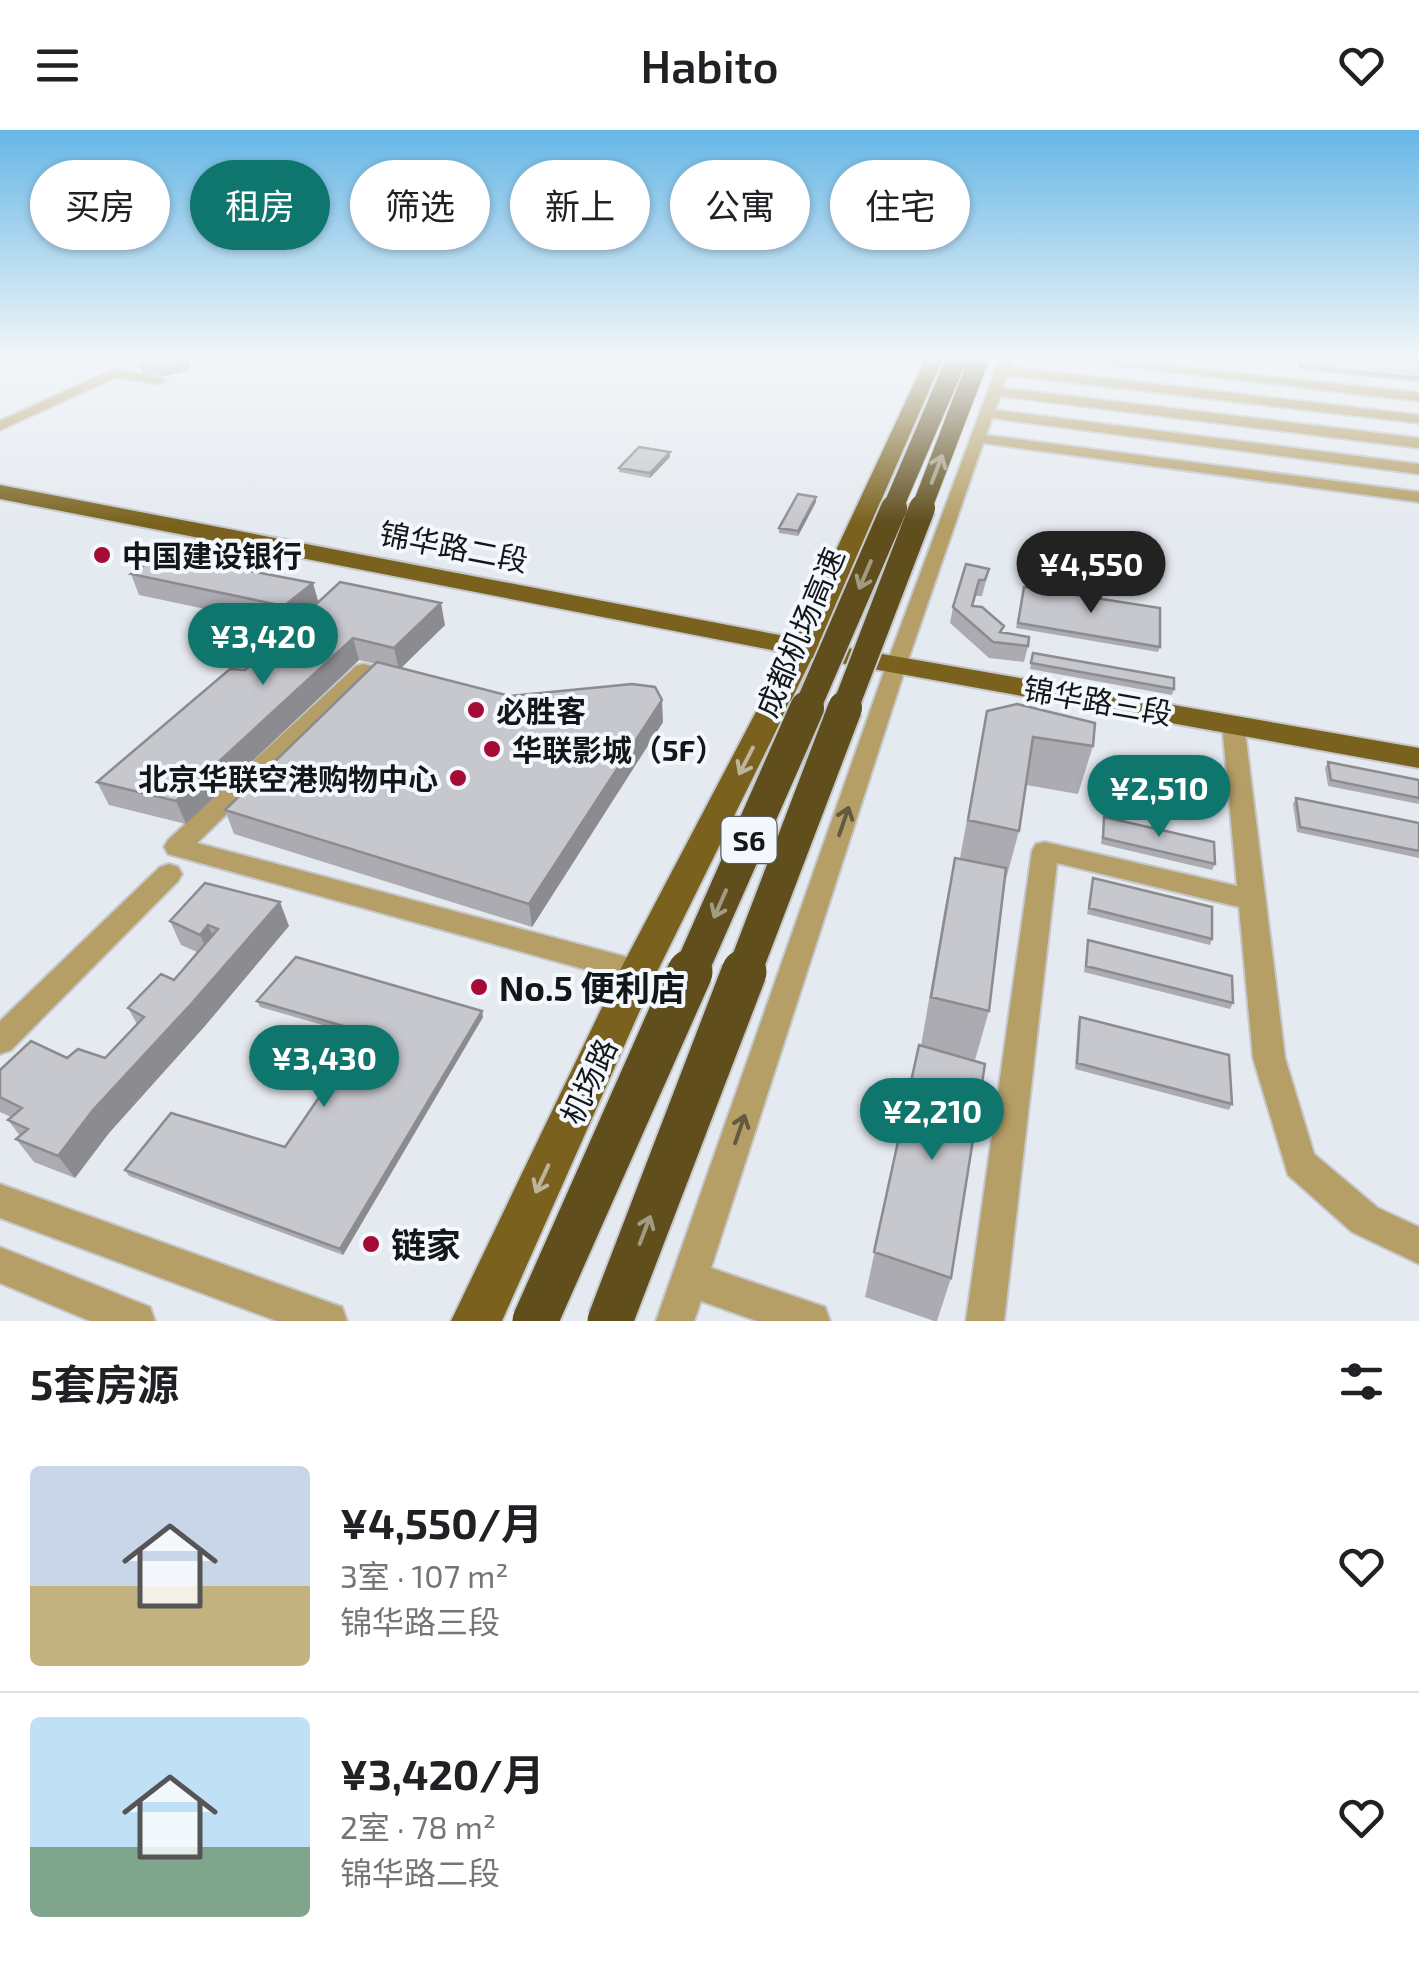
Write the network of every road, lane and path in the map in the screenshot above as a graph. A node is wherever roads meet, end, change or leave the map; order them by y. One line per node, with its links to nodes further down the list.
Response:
1 (31, 412): 9 (street)
2 (911, 412): 15 (main road, 机场路)
3 (934, 412): 31 (highway, 成都机场高速 / S6, one-way to 31, bridge)
4 (976, 412): 32 (highway, S6, one-way to 4, bridge)
5 (1161, 412): 11 (street)
6 (1365, 412): 8 (street)
7 (984, 413): 10 (street); 12 (street)
8 (1419, 419)
9 (0, 426)
10 (976, 438): 14 (street); 16 (street)
11 (1419, 443)
12 (1419, 469)
13 (0, 492): 15 (main road, 锦华路二段)
14 (1419, 497)
15 (804, 647): 16 (main road, 锦华路二段); 22 (main road, 机场路, one-way to 22)
16 (896, 666): 18 (main road, 锦华路三段); 27 (street, one-way to 16)
17 (403, 681): 22 (street)
18 (1233, 723): 19 (main road, 锦华路三段); 21 (street)
19 (1419, 758)
20 (169, 874): 23 (street)
21 (1252, 900): 25 (street); 35 (street)
22 (638, 972): 30 (main road, 机场路, one-way to 30)
23 (0, 1041)
24 (0, 1201): 29 (street)
25 (1419, 1246)
26 (0, 1264): 28 (street)
27 (690, 1279): 33 (street); 34 (street)
28 (136, 1321)
29 (328, 1321)
30 (476, 1321)
31 (535, 1321)
32 (610, 1321)
33 (675, 1321)
34 (812, 1321)
35 (986, 1321)

